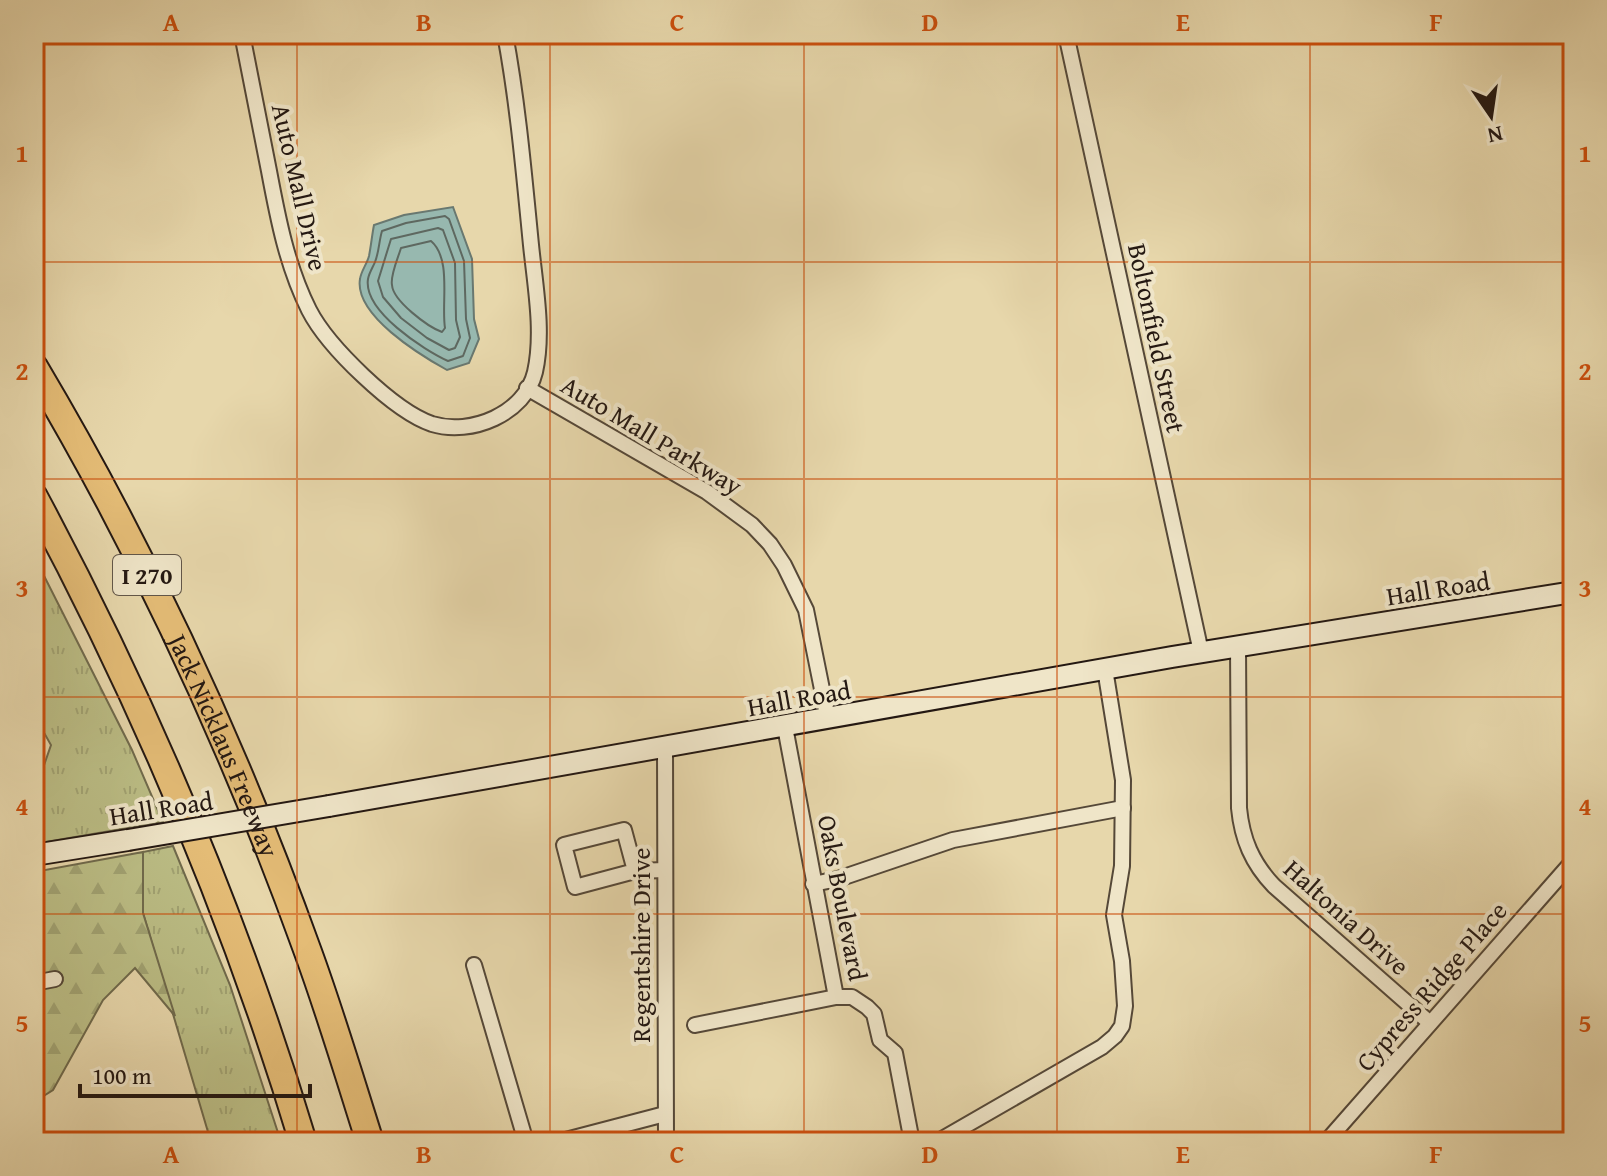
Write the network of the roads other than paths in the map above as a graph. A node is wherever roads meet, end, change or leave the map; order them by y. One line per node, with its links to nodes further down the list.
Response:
1 (242, 34): 5 (street, Auto Mall Drive)
2 (505, 34): 5 (street, Auto Mall Parkway)
3 (1066, 34): 9 (street, Boltonfield Street)
4 (34, 367): 28 (highway, Jack Nicklaus Freeway / I 270)
5 (527, 388): 11 (street, Auto Mall Parkway)
6 (34, 497): 27 (highway, I 270)
7 (1573, 592): 8 (main road, Hall Road)
8 (1238, 646): 9 (main road, Hall Road); 24 (street, Haltonia Drive)
9 (1201, 652): 10 (main road, Hall Road)
10 (1105, 669): 11 (main road, Hall Road); 14 (street)
11 (828, 719): 12 (main road, Hall Road)
12 (785, 727): 13 (main road, Hall Road); 19 (street, Oaks Boulevard)
13 (665, 748): 15 (main road, Hall Road, bridge); 17 (street, Regentshire Drive)
14 (1123, 808): 19 (street); 33 (street)
15 (34, 855)
16 (1573, 861): 24 (street, Cypress Ridge Place)
17 (665, 870): 18 (street); 26 (street, Regentshire Drive)
18 (635, 871): 18 (street)
19 (813, 884): 23 (street, Oaks Boulevard)
20 (474, 965): 29 (street)
21 (55, 979): 22 (street)
22 (34, 983)
23 (836, 997): 25 (street); 32 (street, Oaks Boulevard)
24 (1430, 1023): 34 (street, Cypress Ridge Place)
25 (695, 1025)
26 (665, 1114): 30 (street); 31 (street, Regentshire Drive)
27 (303, 1142)
28 (370, 1142)
29 (526, 1142)
30 (558, 1142)
31 (666, 1142)
32 (912, 1142)
33 (937, 1142)
34 (1326, 1142)

